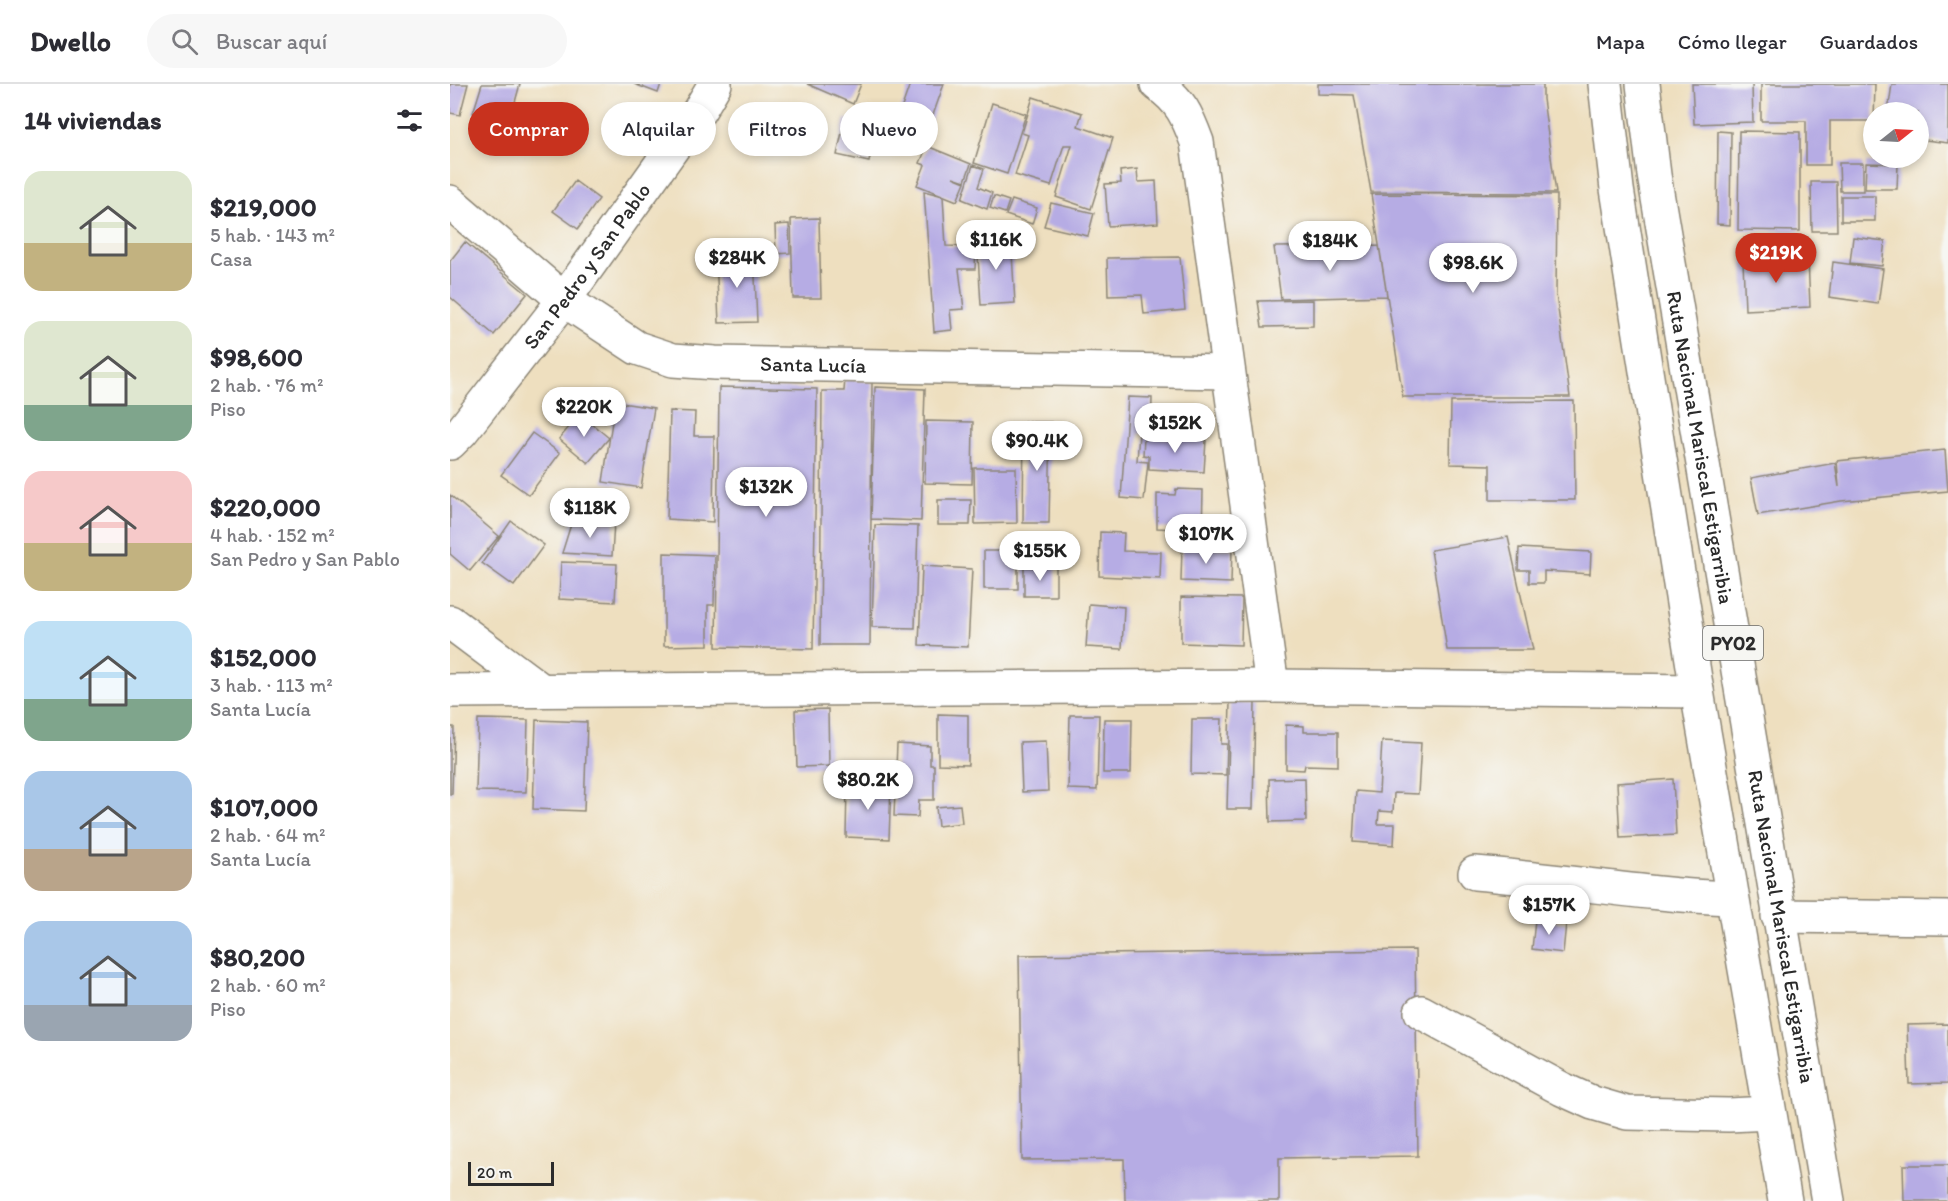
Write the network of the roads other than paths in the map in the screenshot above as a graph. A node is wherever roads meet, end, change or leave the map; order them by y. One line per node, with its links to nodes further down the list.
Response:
1 (715, 84): 6 (main road, San Pedro y San Pablo)
2 (1157, 84): 7 (main road)
3 (1605, 84): 13 (main road, Ruta Nacional Mariscal Estigarribia / PY02)
4 (1643, 84): 16 (main road, Ruta Nacional Mariscal Estigarribia / PY02)
5 (450, 202): 6 (main road, Santa Lucía)
6 (564, 300): 7 (main road, Santa Lucía); 8 (main road, San Pedro y San Pablo)
7 (1228, 372): 10 (main road)
8 (450, 443)
9 (450, 622): 11 (main road)
10 (1272, 686): 11 (main road); 13 (main road)
11 (541, 690): 12 (main road)
12 (450, 691)
13 (1697, 691): 15 (main road, Ruta Nacional Mariscal Estigarribia / PY02)
14 (1475, 873): 15 (main road)
15 (1732, 898): 19 (main road, Ruta Nacional Mariscal Estigarribia / PY02)
16 (1778, 916): 17 (main road); 21 (main road, Ruta Nacional Mariscal Estigarribia / PY02)
17 (1948, 918)
18 (1421, 1012): 19 (main road)
19 (1769, 1113): 20 (main road, Ruta Nacional Mariscal Estigarribia / PY02)
20 (1785, 1201)
21 (1828, 1201)

